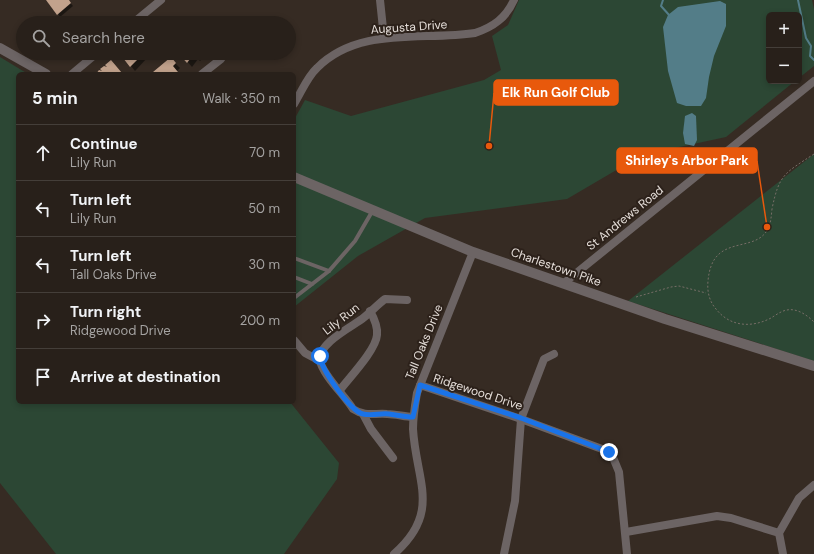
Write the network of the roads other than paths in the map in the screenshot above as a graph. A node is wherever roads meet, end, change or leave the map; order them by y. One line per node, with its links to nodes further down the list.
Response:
1 (161, 0): 4 (street)
2 (380, 0): 5 (street)
3 (514, 0): 5 (street, Augusta Drive)
4 (142, 16)
5 (384, 38): 15 (street, Augusta Drive)
6 (0, 48): 7 (street)
7 (16, 57)
8 (21, 60): 11 (street)
9 (89, 60): 12 (street)
10 (221, 60): 13 (street)
11 (42, 72)
12 (74, 72)
13 (205, 72)
14 (814, 81): 22 (street, St Andrews Road)
15 (296, 101)
16 (296, 178): 17 (street, Charlestown Pike)
17 (373, 209): 18 (street, Charlestown Pike); 20 (lane)
18 (473, 252): 22 (street, Charlestown Pike); 31 (street, Tall Oaks Drive)
19 (296, 259): 20 (lane)
20 (329, 271): 23 (lane)
21 (296, 278): 23 (lane)
22 (564, 283): 30 (street, Charlestown Pike)
23 (312, 284): 24 (lane)
24 (296, 296)
25 (407, 300): 26 (street, Lily Run)
26 (370, 311): 29 (street, Lily Run); 32 (street)
27 (296, 342): 29 (street)
28 (554, 354): 35 (street)
29 (320, 361): 32 (street)
30 (814, 366)
31 (420, 385): 34 (street, Tall Oaks Drive); 35 (street, Ridgewood Drive)
32 (340, 390): 33 (street)
33 (363, 414): 34 (street); 36 (street)
34 (413, 417): 40 (street, Tall Oaks Drive)
35 (521, 418): 38 (street, Ridgewood Drive); 41 (street)
36 (393, 458)
37 (814, 485): 39 (street)
38 (626, 532): 39 (street); 42 (street, Ridgewood Drive)
39 (779, 533): 43 (street)
40 (394, 554)
41 (504, 554)
42 (627, 554)
43 (783, 554)

